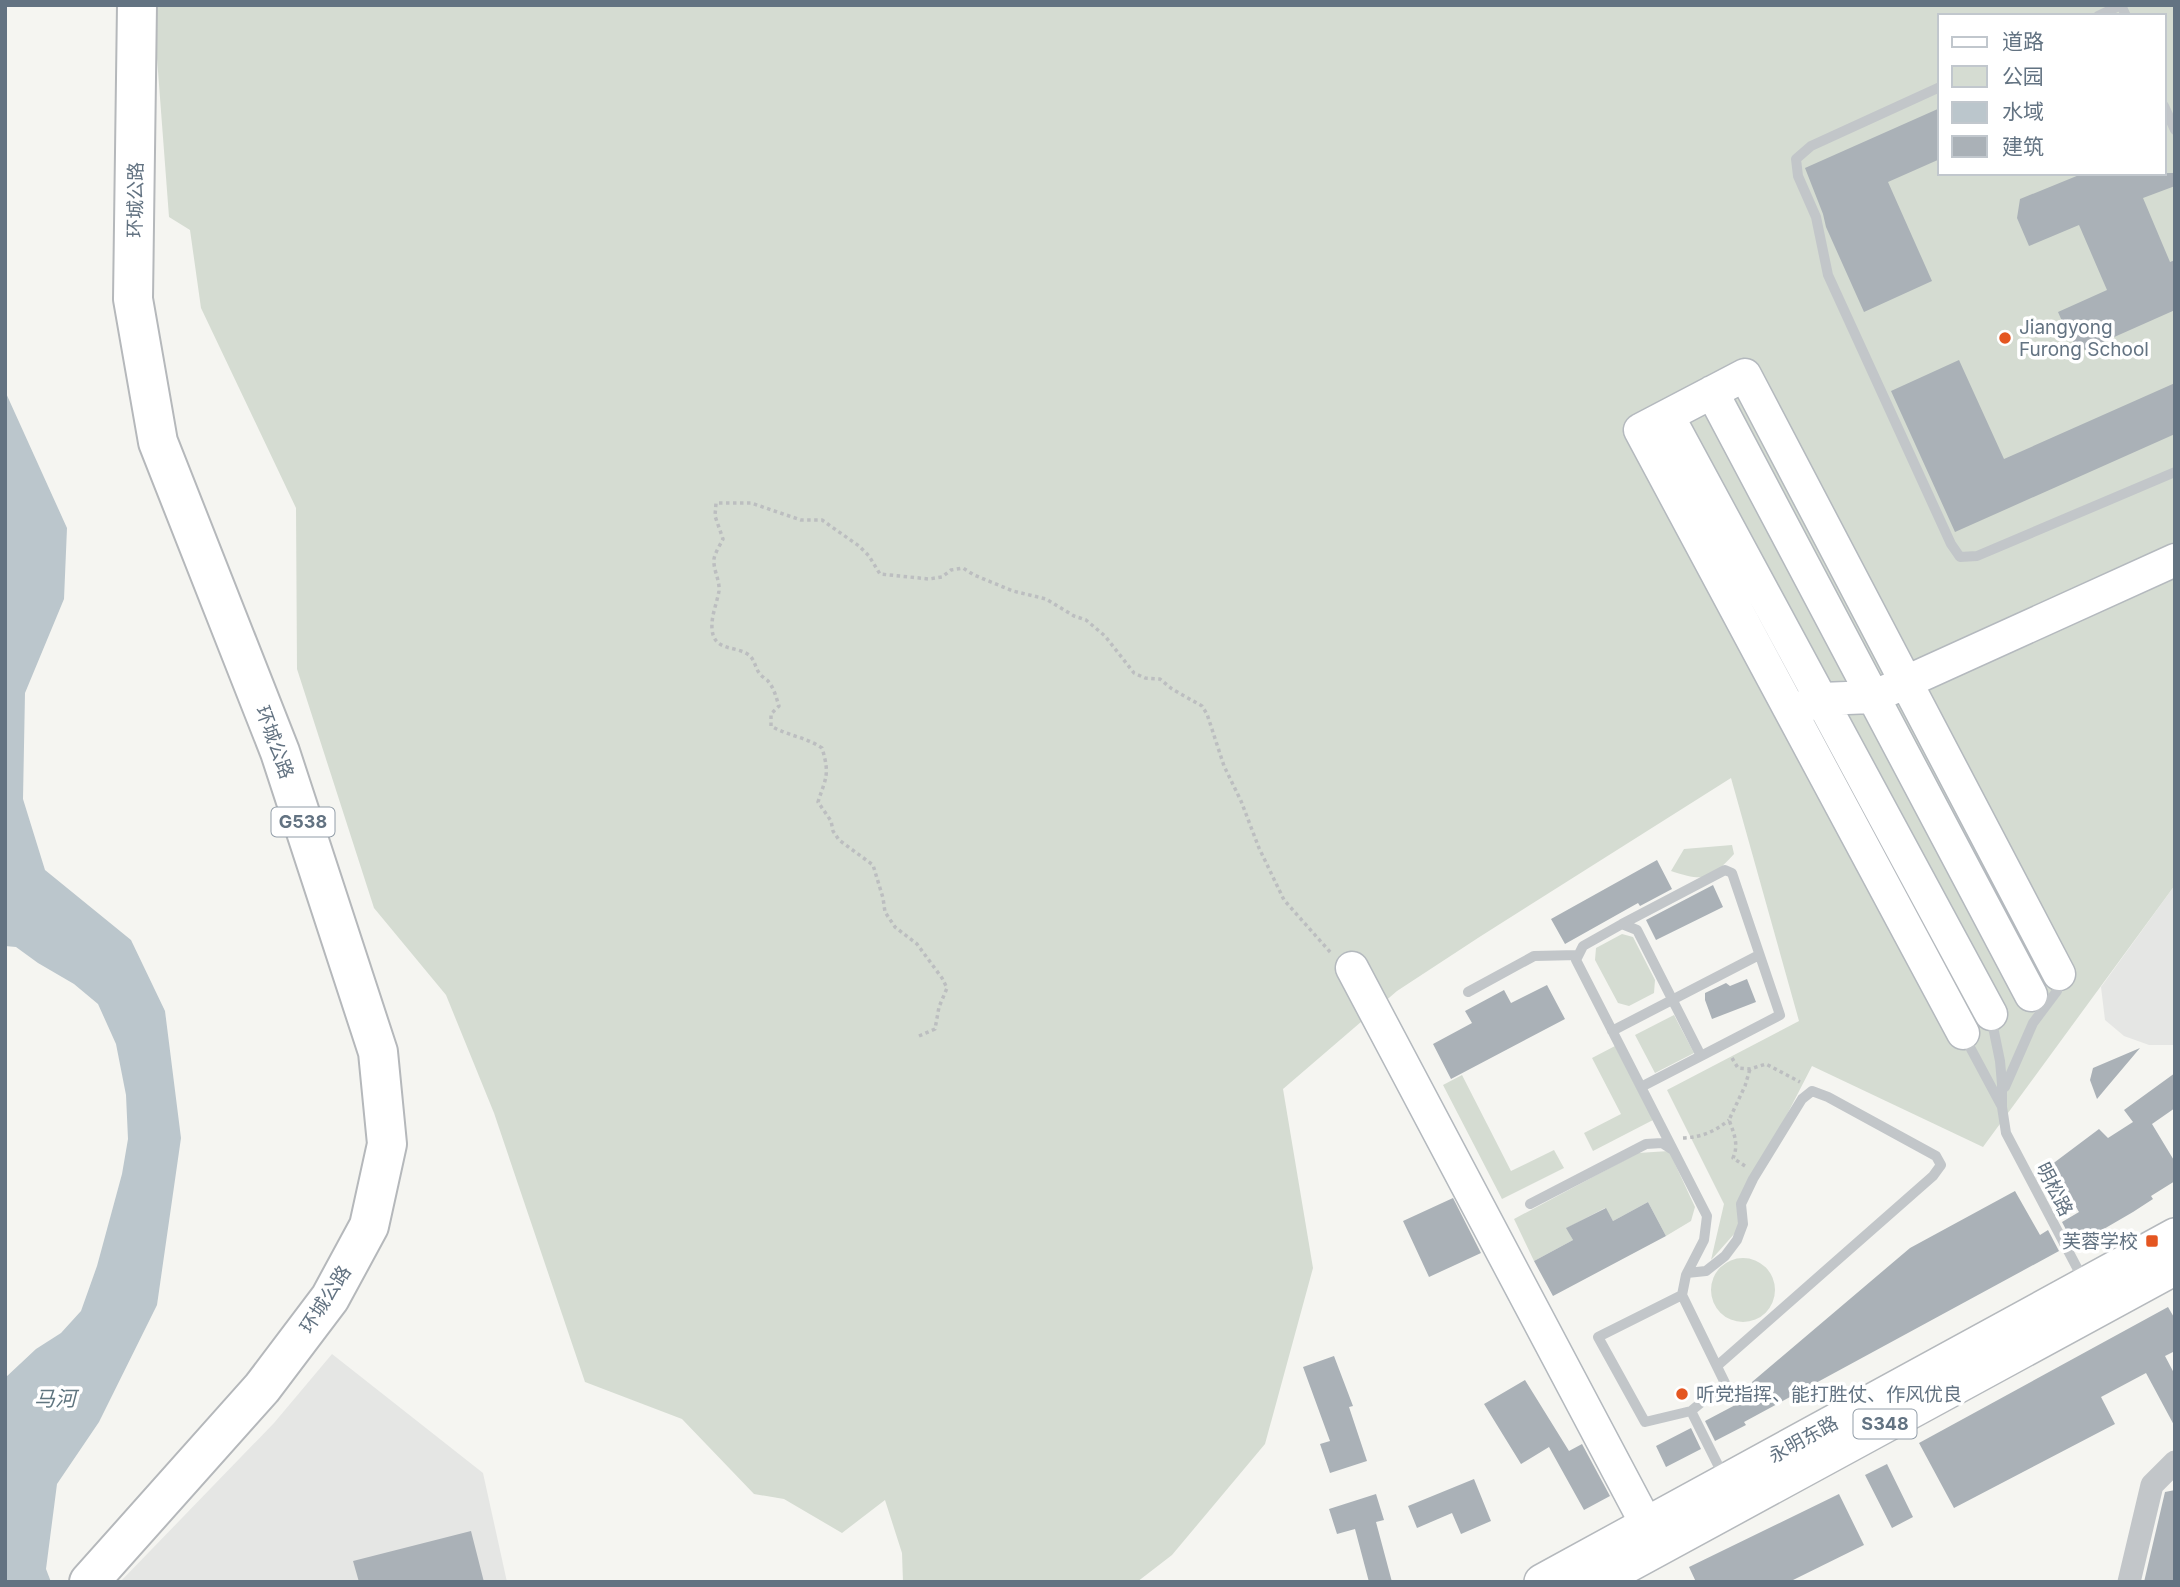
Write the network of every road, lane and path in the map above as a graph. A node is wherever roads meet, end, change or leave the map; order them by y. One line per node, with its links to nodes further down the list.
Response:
1 (137, 5): 53 (highway, 环城公路 / G538)
2 (2102, 14): 3 (lane)
3 (2125, 14)
4 (1938, 88): 10 (lane)
5 (2166, 110): 6 (lane)
6 (2175, 130)
7 (1712, 392): 8 (main road); 9 (main road); 13 (main road)
8 (1674, 427): 11 (main road); 11 (main road); 16 (main road)
9 (1785, 451): 13 (main road); 14 (main road)
10 (2175, 472)
11 (1700, 543): 17 (main road)
12 (2175, 559): 14 (main road)
13 (1810, 576): 15 (main road)
14 (1905, 682): 15 (main road); 18 (main road)
15 (1873, 697): 16 (main road); 20 (main road)
16 (1821, 699): 17 (main road); 28 (main road)
17 (1791, 713): 31 (main road)
18 (2018, 896): 20 (main road); 24 (main road)
19 (1622, 924): 21 (lane); 22 (lane); 27 (lane)
20 (1997, 932): 26 (main road)
21 (1578, 955): 25 (lane); 29 (lane)
22 (1759, 955): 27 (lane); 33 (lane)
23 (1352, 968): 32 (path); 52 (main road)
24 (2059, 974): 30 (lane)
25 (1468, 992)
26 (2031, 995): 30 (lane)
27 (1673, 999): 29 (lane); 34 (lane)
28 (1991, 1014): 38 (lane, 明松路)
29 (1612, 1031): 36 (lane)
30 (2029, 1031): 38 (lane)
31 (1962, 1033): 38 (lane, 明松路)
32 (919, 1036)
33 (1723, 1044): 34 (lane); 35 (path)
34 (1700, 1056): 36 (lane)
35 (1750, 1069): 37 (path); 39 (path)
36 (1641, 1087): 40 (lane)
37 (1812, 1091): 41 (lane); 48 (lane)
38 (2002, 1102): 46 (lane, 明松路)
39 (1729, 1120): 40 (path); 41 (path)
40 (1670, 1145): 42 (lane); 45 (lane)
41 (1759, 1171): 45 (lane)
42 (1530, 1204)
43 (2175, 1236): 46 (main road, 永明东路 / S348)
44 (2175, 1267): 52 (main road, 永明东路 / S348)
45 (1687, 1273): 47 (lane)
46 (2086, 1284): 51 (main road, 永明东路 / S348)
47 (1682, 1295): 48 (lane); 49 (lane)
48 (1717, 1366): 49 (lane)
49 (1691, 1411): 51 (lane)
50 (2175, 1462): 56 (street)
51 (1726, 1481): 52 (main road, 永明东路 / S348)
52 (1653, 1536): 54 (main road, 永明东路 / S348); 55 (main road, 永明东路 / S348)
53 (98, 1572)
54 (1542, 1582)
55 (1596, 1582)
56 (2129, 1582)

